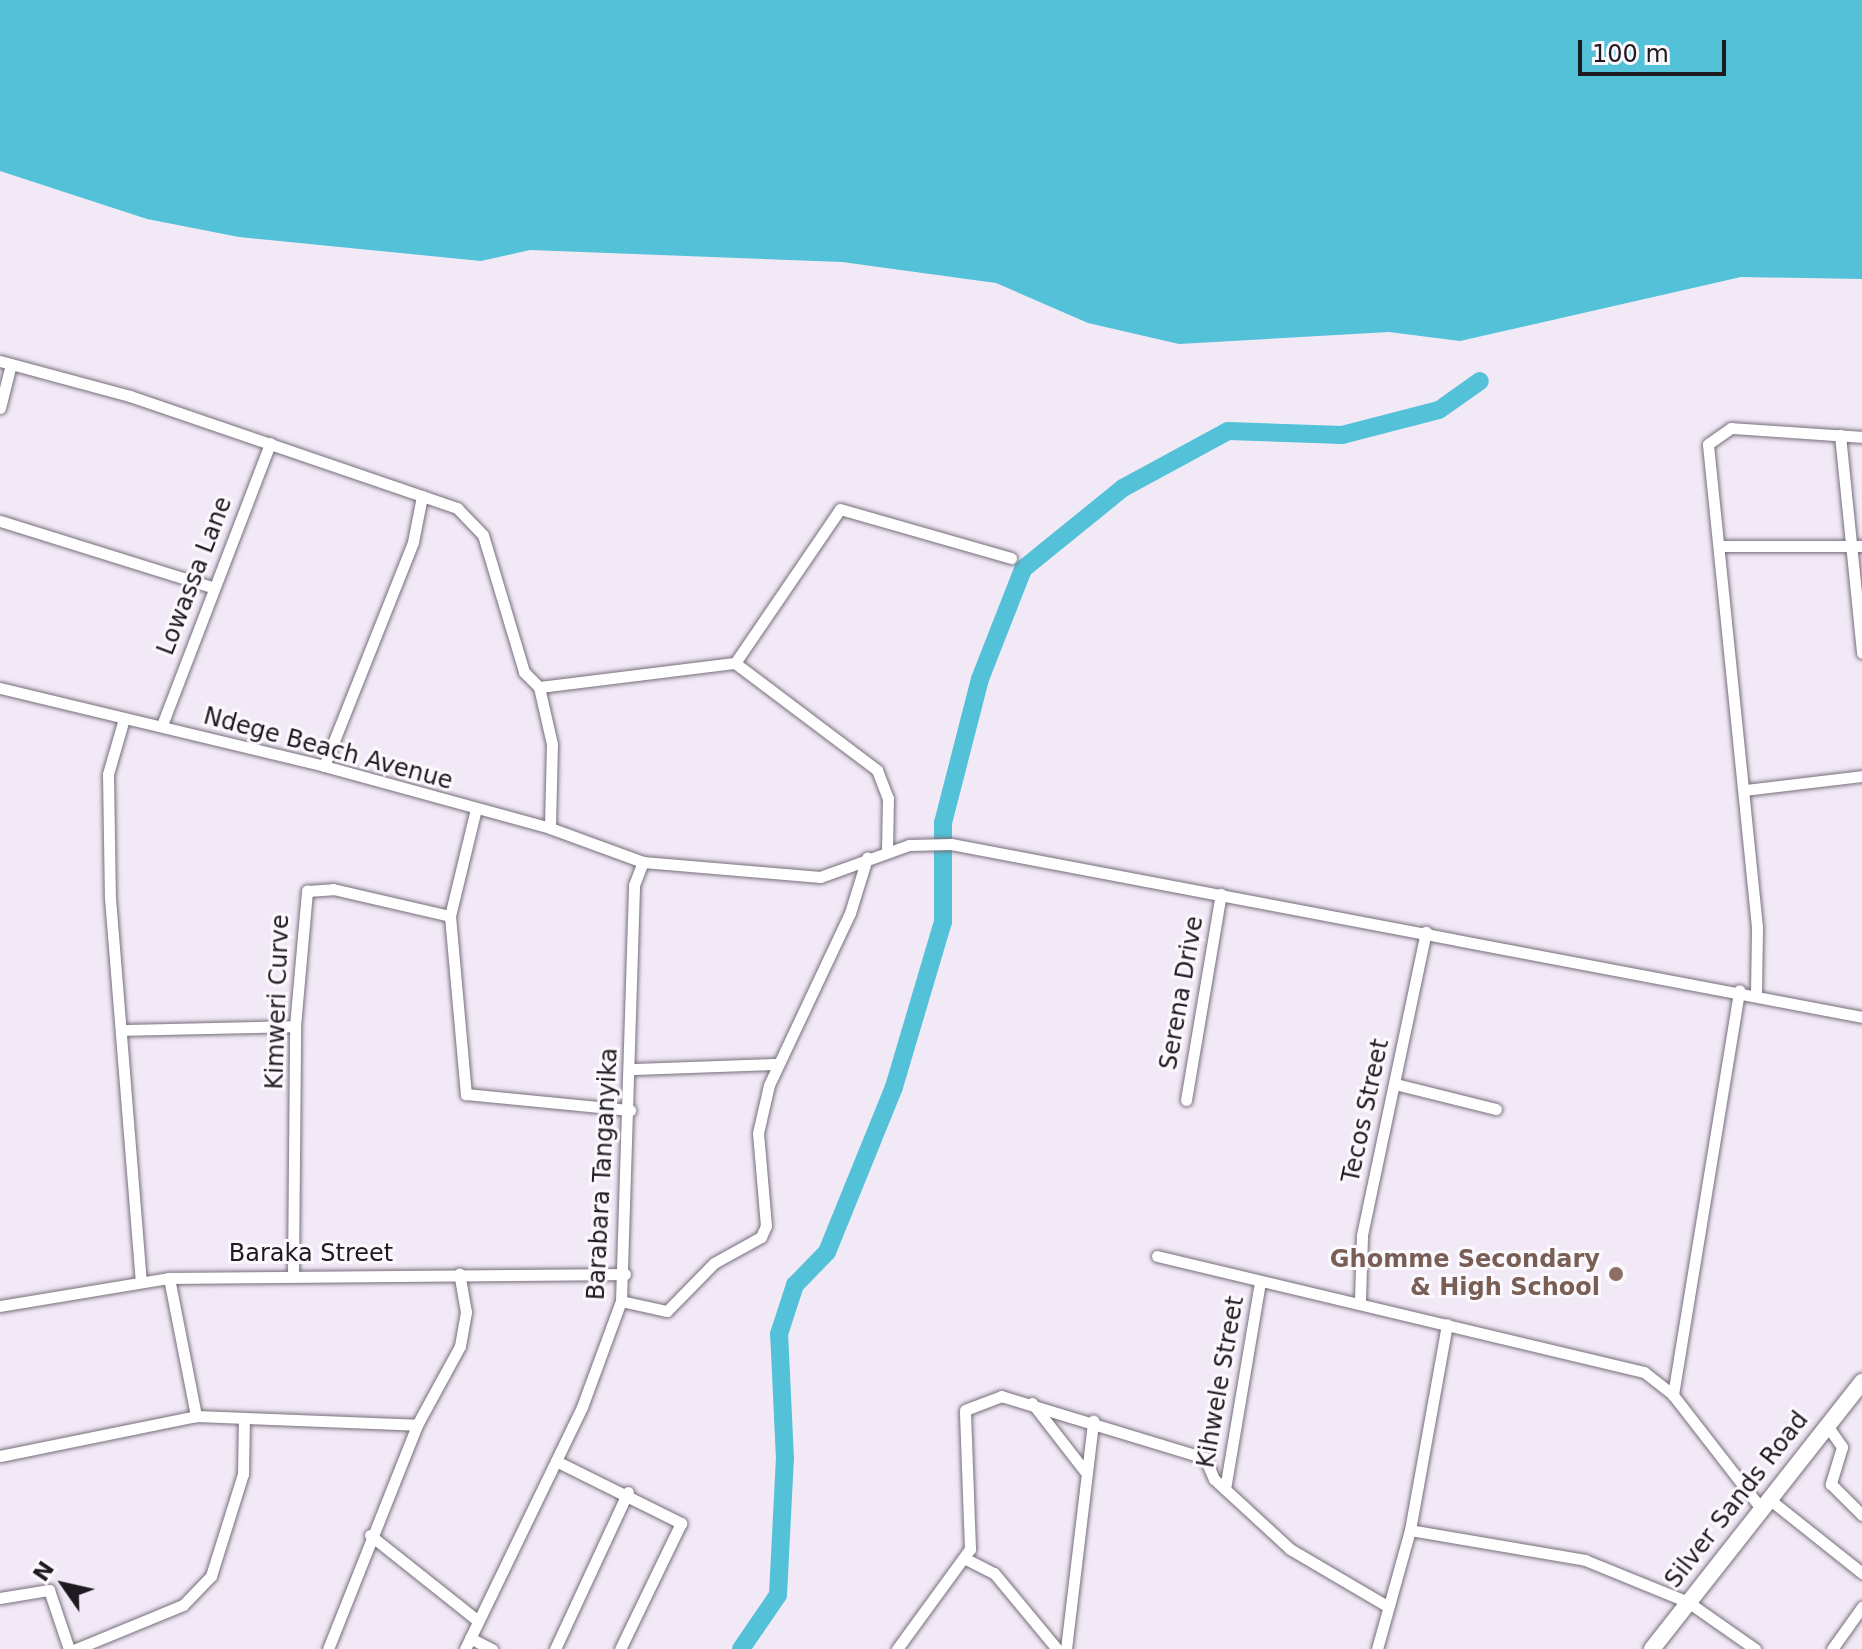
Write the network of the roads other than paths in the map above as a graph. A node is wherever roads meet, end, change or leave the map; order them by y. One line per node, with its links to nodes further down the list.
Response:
1 (6, 362): 2 (street); 5 (street)
2 (0, 408)
3 (1840, 435): 4 (street); 8 (street); 9 (street)
4 (1862, 437)
5 (270, 443): 6 (street); 12 (street, Lowassa Lane)
6 (422, 496): 15 (street); 19 (street)
7 (0, 521): 12 (street)
8 (1719, 546): 9 (street); 21 (street)
9 (1847, 546): 10 (street); 13 (street)
10 (1862, 546)
11 (1011, 558): 14 (street)
12 (212, 587): 18 (street, Lowassa Lane)
13 (1862, 653)
14 (735, 663): 15 (street); 24 (street)
15 (539, 687): 23 (street)
16 (0, 688): 17 (street, Ndege Beach Avenue)
17 (123, 722): 18 (street, Ndege Beach Avenue); 34 (street)
18 (162, 725): 19 (street, Ndege Beach Avenue)
19 (324, 766): 22 (street, Ndege Beach Avenue)
20 (1862, 776): 21 (street)
21 (1745, 790): 31 (street)
22 (475, 813): 23 (street, Ndege Beach Avenue); 28 (street)
23 (550, 828): 26 (street, Ndege Beach Avenue)
24 (887, 851): 25 (street, Ndege Beach Avenue); 27 (street, Ndege Beach Avenue)
25 (867, 858): 26 (street, Ndege Beach Avenue); 35 (street)
26 (643, 862): 36 (street, Barabara Tanganyika)
27 (1221, 894): 29 (street, Ndege Beach Avenue); 38 (street, Serena Drive)
28 (450, 916): 33 (street, Kimweri Curve); 40 (street)
29 (1426, 932): 30 (street, Ndege Beach Avenue); 37 (street, Tecos Street)
30 (1739, 990): 31 (street, Ndege Beach Avenue); 53 (street)
31 (1756, 993): 32 (street, Ndege Beach Avenue)
32 (1862, 1017)
33 (295, 1026): 34 (street); 42 (street, Kimweri Curve)
34 (121, 1030): 46 (street)
35 (775, 1064): 36 (street); 49 (street)
36 (633, 1069): 40 (street, Barabara Tanganyika)
37 (1395, 1084): 39 (street); 48 (street, Tecos Street)
38 (1186, 1100)
39 (1496, 1109)
40 (630, 1110): 44 (street, Barabara Tanganyika)
41 (1157, 1256): 47 (street)
42 (293, 1273): 43 (street, Baraka Street); 45 (street, Baraka Street)
43 (459, 1274): 44 (street, Baraka Street); 59 (street)
44 (625, 1274): 49 (street, Barabara Tanganyika)
45 (169, 1278): 46 (street, Baraka Street); 55 (street)
46 (141, 1280): 50 (street, Baraka Street)
47 (1260, 1283): 48 (street); 63 (street, Kihwele Street)
48 (1360, 1300): 51 (street)
49 (621, 1301): 61 (street, Barabara Tanganyika)
50 (0, 1306)
51 (1447, 1324): 53 (street); 67 (street)
52 (1862, 1382): 58 (street, Silver Sands Road)
53 (1673, 1395): 65 (street)
54 (1032, 1403): 57 (street); 62 (street); 69 (street)
55 (196, 1416): 56 (street); 60 (street)
56 (244, 1419): 59 (street); 78 (street)
57 (1093, 1421): 62 (street); 63 (street)
58 (1826, 1424): 65 (street, Silver Sands Road); 66 (street)
59 (417, 1425): 68 (street)
60 (0, 1456)
61 (556, 1461): 64 (street); 75 (street, Barabara Tanganyika)
62 (1084, 1470): 85 (street)
63 (1225, 1489): 73 (street)
64 (628, 1492): 81 (street); 82 (street)
65 (1765, 1503): 70 (street); 72 (street, Silver Sands Road)
66 (1862, 1515)
67 (1410, 1530): 72 (street); 73 (street)
68 (370, 1535): 75 (street); 79 (street)
69 (966, 1559): 83 (street); 84 (street)
70 (1862, 1573)
71 (0, 1598): 77 (street)
72 (1688, 1602): 87 (street, Silver Sands Road); 88 (street)
73 (1387, 1606): 86 (street)
74 (1862, 1607): 89 (street)
75 (478, 1621): 76 (street, Barabara Tanganyika)
76 (467, 1644): 80 (street)
77 (69, 1649)
78 (76, 1649)
79 (328, 1649)
80 (492, 1649)
81 (555, 1649)
82 (620, 1649)
83 (897, 1649)
84 (1057, 1649)
85 (1066, 1649)
86 (1377, 1649)
87 (1652, 1649)
88 (1755, 1649)
89 (1832, 1649)

